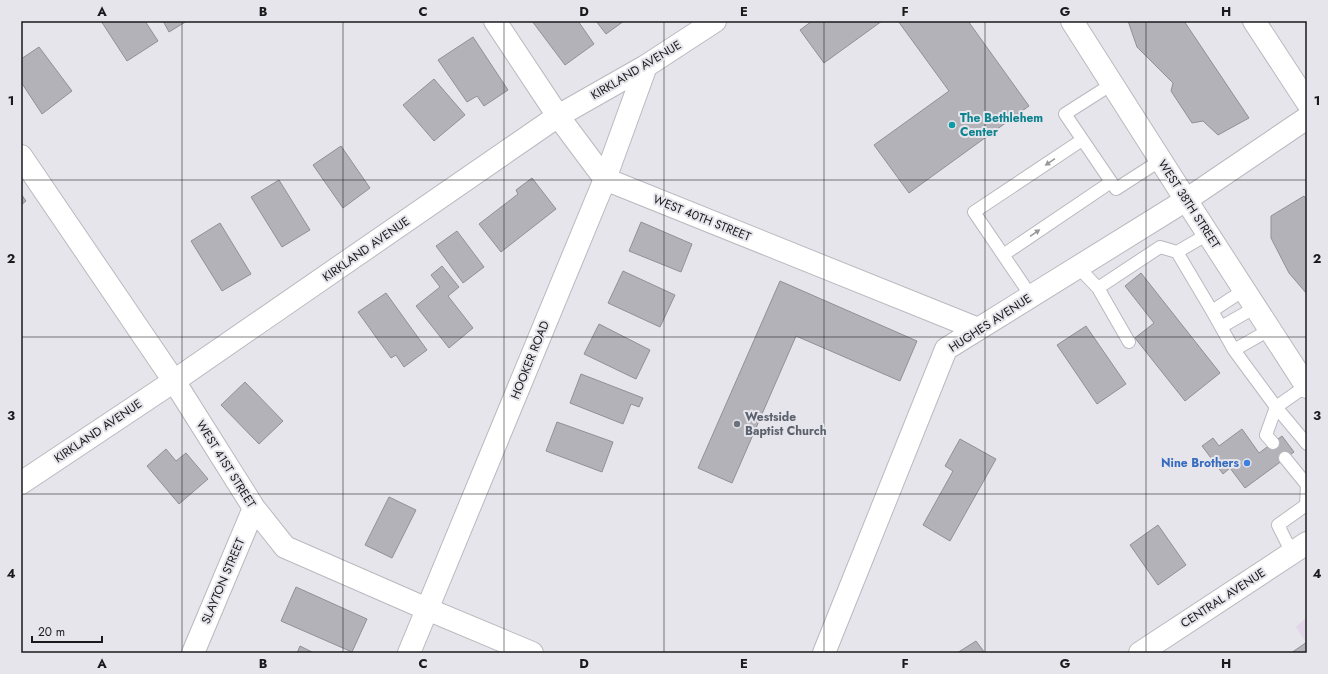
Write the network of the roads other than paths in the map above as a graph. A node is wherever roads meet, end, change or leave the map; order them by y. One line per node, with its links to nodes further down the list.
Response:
1 (495, 21): 8 (street)
2 (715, 21): 5 (street, KIRKLAND AVENUE)
3 (1072, 21): 6 (street, WEST 38TH STREET)
4 (1254, 21): 7 (street)
5 (646, 66): 8 (street, KIRKLAND AVENUE); 13 (street, HOOKER ROAD)
6 (1112, 84): 10 (lane); 12 (street, WEST 38TH STREET)
7 (1307, 102)
8 (558, 116): 13 (street); 29 (street, KIRKLAND AVENUE)
9 (1307, 118): 15 (street, HUGHES AVENUE)
10 (1082, 140): 14 (lane); 18 (lane, one-way to 18)
11 (21, 156): 29 (street, WEST 41ST STREET)
12 (1161, 160): 14 (lane); 15 (street, WEST 38TH STREET)
13 (605, 179): 25 (street, WEST 40TH STREET); 40 (street, HOOKER ROAD)
14 (1111, 182): 18 (lane, one-way to 14)
15 (1186, 200): 16 (street, WEST 38TH STREET); 19 (street, HUGHES AVENUE)
16 (1208, 234): 17 (lane); 22 (street, WEST 38TH STREET)
17 (1177, 252): 20 (lane); 23 (lane)
18 (1003, 255): 21 (lane)
19 (1078, 267): 20 (lane); 21 (street, HUGHES AVENUE)
20 (1098, 288): 27 (lane)
21 (1031, 296): 25 (street, HUGHES AVENUE)
22 (1250, 298): 23 (lane); 24 (lane); 26 (street, WEST 38TH STREET)
23 (1212, 311): 24 (lane)
24 (1221, 326): 28 (lane)
25 (978, 329): 44 (street, HUGHES AVENUE)
26 (1271, 329): 28 (lane); 30 (street, WEST 38TH STREET)
27 (1129, 342)
28 (1234, 350): 31 (lane)
29 (174, 381): 35 (street, KIRKLAND AVENUE); 38 (street, WEST 41ST STREET)
30 (1307, 386): 31 (lane)
31 (1276, 408): 32 (lane); 33 (lane)
32 (1273, 443)
33 (1307, 444)
34 (1285, 458): 36 (lane)
35 (21, 483)
36 (1307, 484): 37 (lane)
37 (1307, 505): 39 (lane)
38 (254, 508): 40 (street, WEST 41ST STREET); 41 (street, SLAYTON STREET)
39 (1299, 548): 45 (street, CENTRAL AVENUE)
40 (427, 609): 42 (street, HOOKER ROAD); 43 (street, WEST 41ST STREET)
41 (193, 653)
42 (409, 653)
43 (532, 653)
44 (824, 653)
45 (1140, 653)

